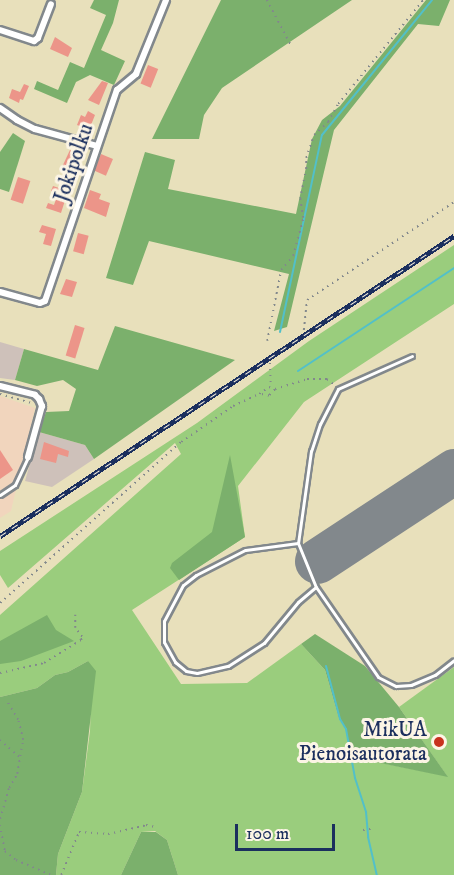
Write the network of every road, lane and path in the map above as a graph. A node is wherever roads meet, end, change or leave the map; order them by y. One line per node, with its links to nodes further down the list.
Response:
1 (166, 0): 8 (street, Jokipolku)
2 (267, 0): 6 (path)
3 (423, 0): 12 (path)
4 (51, 4): 5 (street)
5 (0, 30)
6 (292, 47)
7 (0, 108): 8 (street)
8 (97, 146): 10 (street, Jokipolku)
9 (454, 202): 11 (path)
10 (0, 292)
11 (303, 336)
12 (267, 341)
13 (412, 356): 18 (lane)
14 (270, 357): 16 (path)
15 (0, 386): 21 (street)
16 (272, 386): 17 (path); 20 (path)
17 (274, 389): 18 (path); 20 (path)
18 (338, 389): 24 (lane)
19 (0, 394): 21 (path)
20 (259, 394): 26 (path)
21 (42, 406): 22 (street)
22 (28, 457): 23 (lane)
23 (0, 495)
24 (298, 543): 25 (lane); 25 (lane)
25 (316, 587): 28 (lane)
26 (0, 603)
27 (75, 615): 29 (path)
28 (454, 660)
29 (0, 673)
30 (6, 700): 32 (path)
31 (0, 740): 32 (path)
32 (21, 759): 33 (path)
33 (0, 819)
34 (0, 825): 38 (path)
35 (155, 827): 39 (path)
36 (375, 828): 37 (path)
37 (363, 830)
38 (51, 875)
39 (61, 875)

